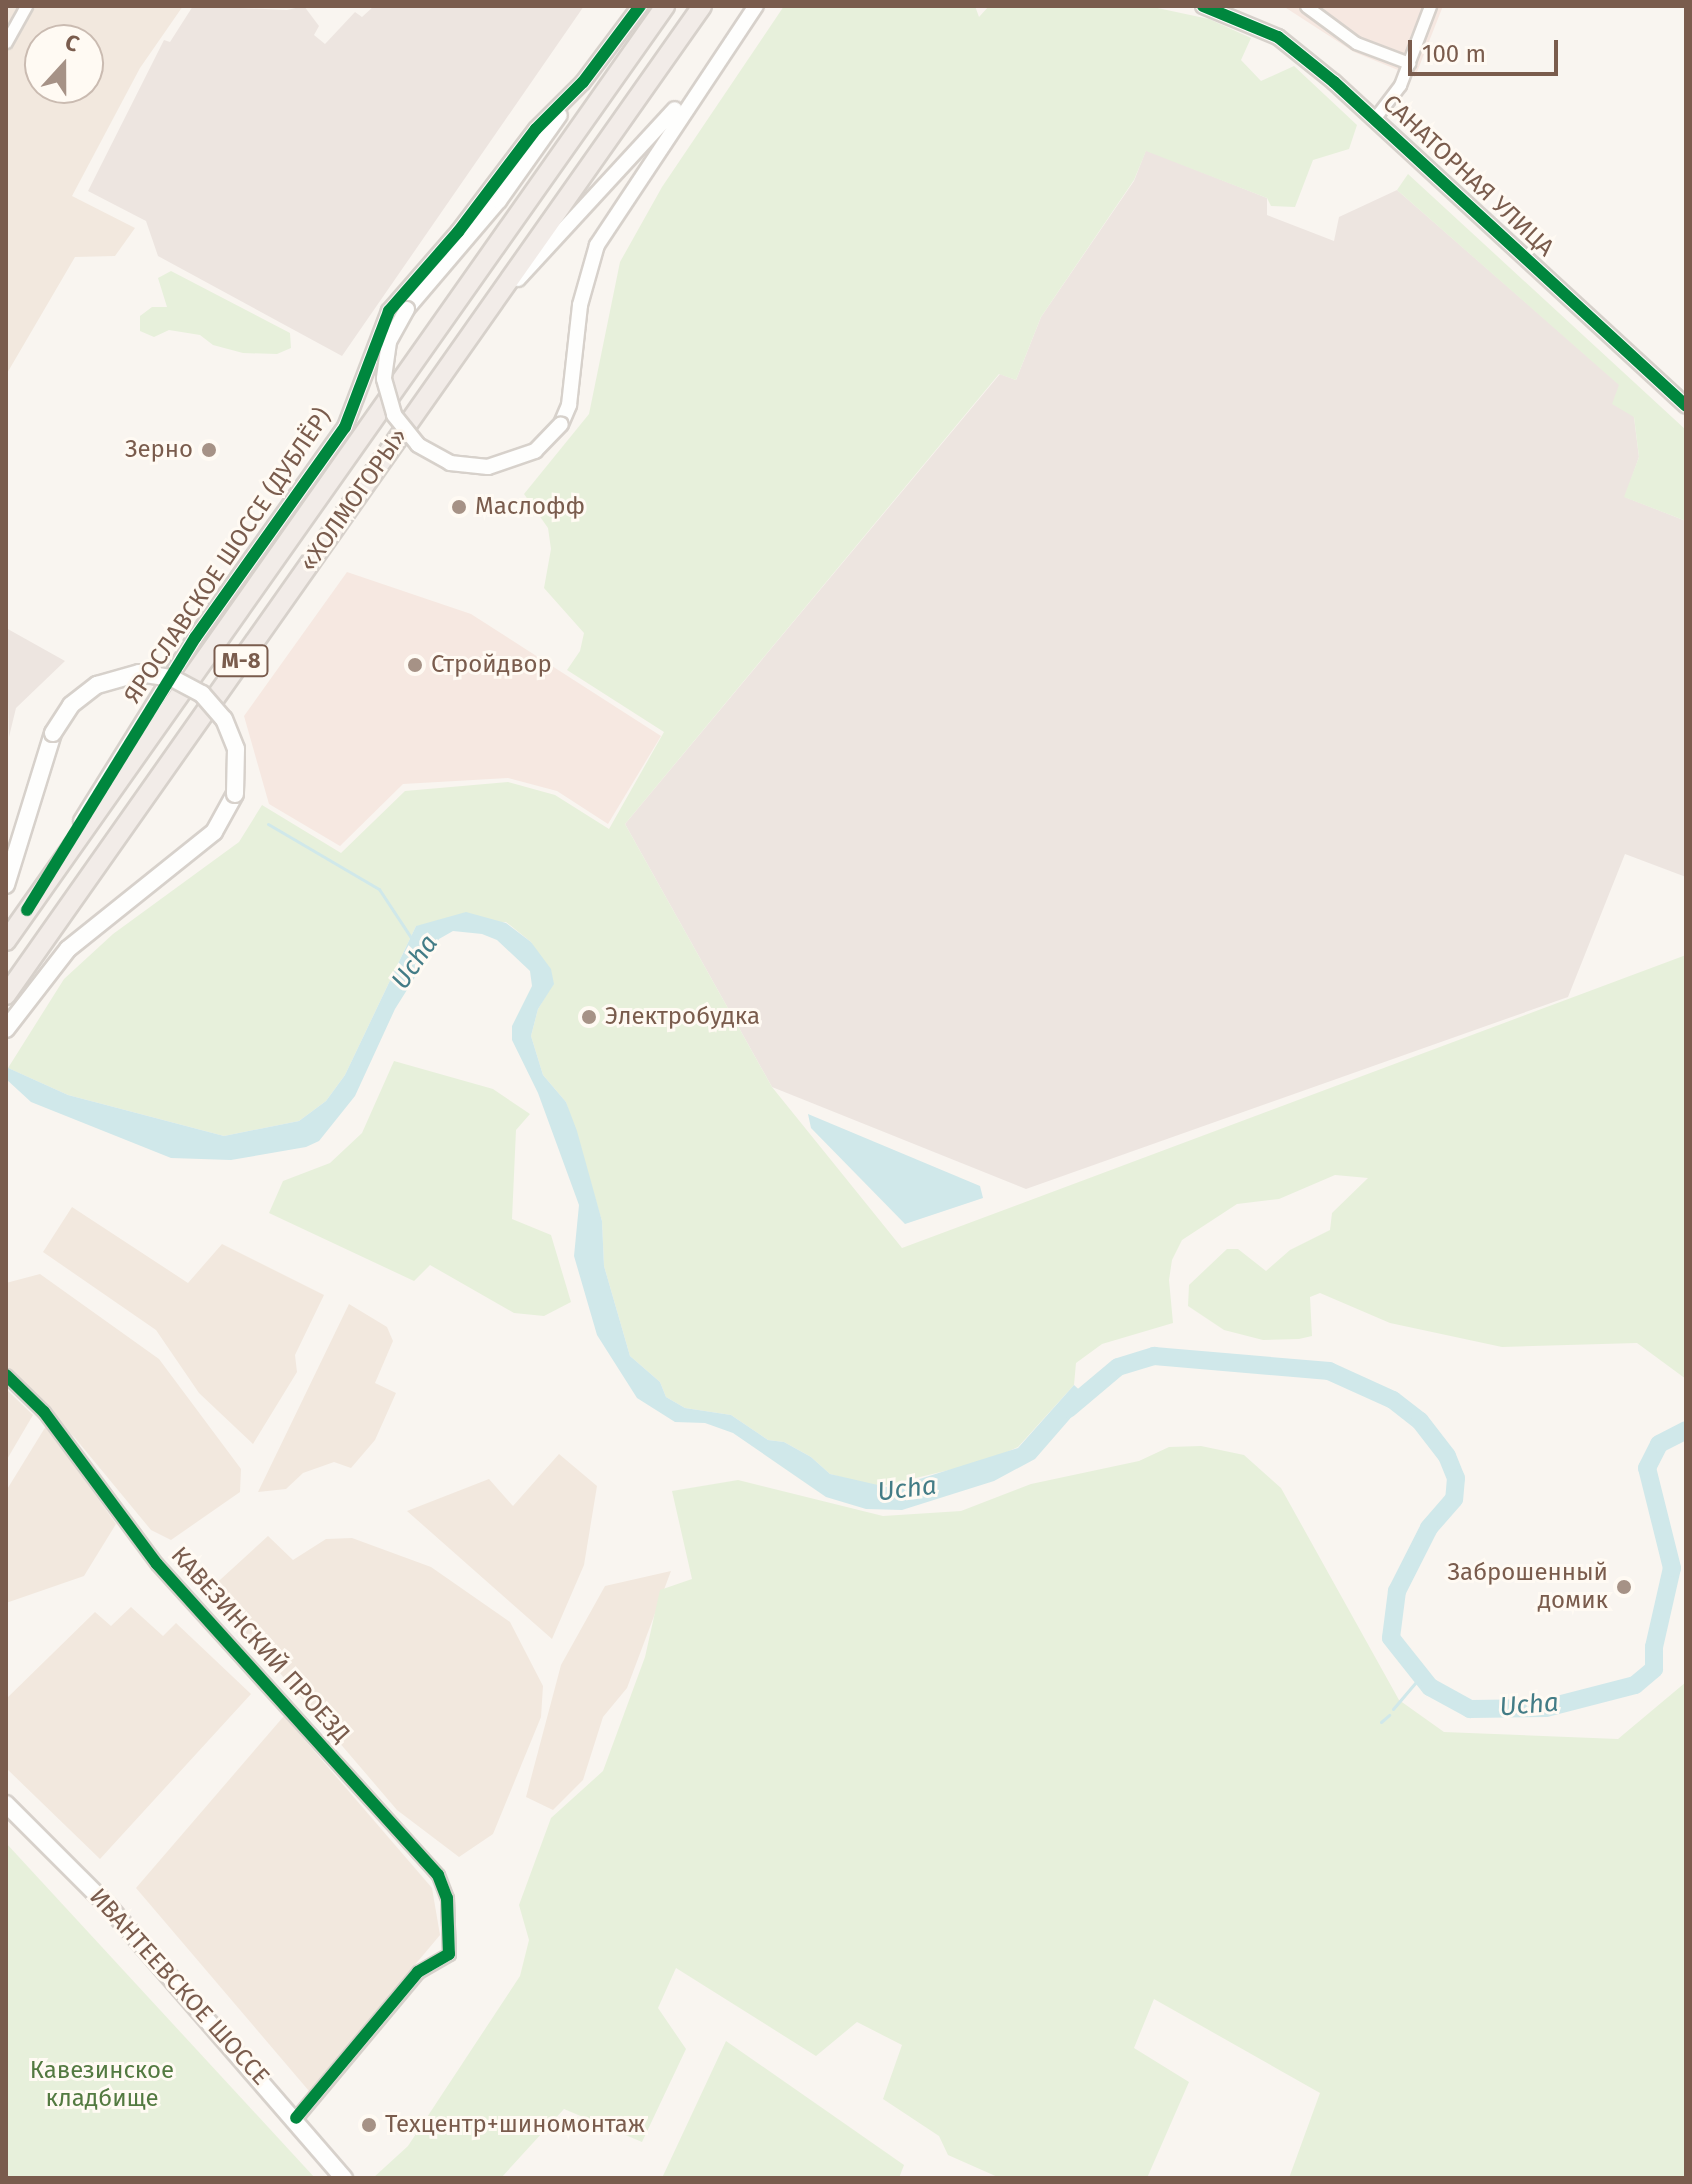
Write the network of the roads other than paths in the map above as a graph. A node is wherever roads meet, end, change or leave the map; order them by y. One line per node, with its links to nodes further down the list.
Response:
1 (26, 6): 9 (street)
2 (640, 6): 12 (street, ЯРОСЛАВСКОЕ ШОССЕ (ДУБЛЁР))
3 (665, 6): 17 (highway, «ХОЛМОГОРЫ» / М-8)
4 (702, 6): 14 (highway, «ХОЛМОГОРЫ» / М-8)
5 (756, 6): 10 (street)
6 (1203, 6): 13 (street, САНАТОРНАЯ УЛИЦА)
7 (1306, 6): 11 (street)
8 (1430, 6): 11 (street)
9 (6, 42)
10 (715, 63): 12 (street, bridge); 14 (street)
11 (1409, 63): 13 (street)
12 (583, 82): 17 (street, ЯРОСЛАВСКОЕ ШОССЕ (ДУБЛЁР))
13 (1374, 119): 15 (street, САНАТОРНАЯ УЛИЦА)
14 (475, 327): 19 (highway, «ХОЛМОГОРЫ» / М-8)
15 (1686, 406)
16 (6, 885): 20 (main road, bridge)
17 (27, 910): 18 (highway, «ХОЛМОГОРЫ» / М-8)
18 (6, 941)
19 (6, 995)
20 (7, 1028)
21 (6, 1375): 23 (street, КАВЕЗИНСКИЙ ПРОЕЗД)
22 (6, 1804): 23 (main road, ИВАНТЕЕВСКОЕ ШОССЕ)
23 (296, 2118): 24 (main road, ИВАНТЕЕВСКОЕ ШОССЕ)
24 (344, 2178)

